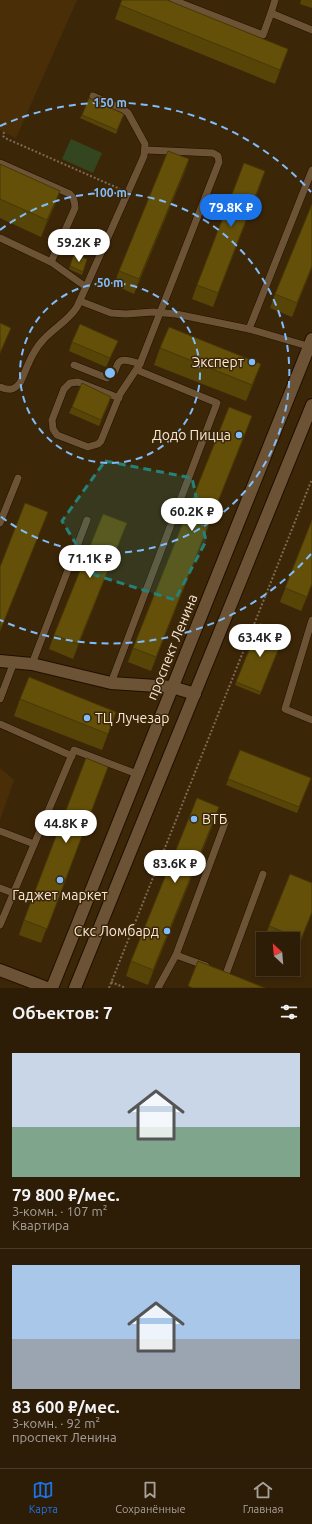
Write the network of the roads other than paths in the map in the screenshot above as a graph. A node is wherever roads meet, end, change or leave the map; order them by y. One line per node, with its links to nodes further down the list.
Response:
1 (173, 0): 3 (lane)
2 (275, 0): 3 (lane)
3 (271, 13): 4 (lane)
4 (312, 30)
5 (93, 96): 6 (lane)
6 (146, 150): 11 (lane); 13 (lane)
7 (0, 163): 10 (lane)
8 (312, 170): 14 (lane)
9 (0, 238): 10 (lane)
10 (51, 262): 11 (lane)
11 (86, 287): 12 (lane)
12 (80, 301): 13 (lane); 18 (lane)
13 (160, 312): 14 (lane); 17 (lane)
14 (249, 329): 15 (lane)
15 (311, 344): 29 (street, проспект Ленина)
16 (74, 365): 17 (lane)
17 (138, 367): 19 (lane); 28 (lane)
18 (0, 387)
19 (119, 398): 19 (lane)
20 (312, 406): 30 (street)
21 (18, 478): 23 (lane)
22 (88, 520): 27 (lane)
23 (0, 523)
24 (312, 620): 32 (lane)
25 (0, 661): 26 (street)
26 (14, 662): 27 (street); 31 (lane)
27 (32, 664): 28 (street)
28 (111, 683): 29 (street)
29 (172, 687): 30 (street); 35 (street, проспект Ленина)
30 (195, 694): 47 (street)
31 (0, 699)
32 (312, 720)
33 (0, 724): 34 (lane)
34 (72, 756): 35 (lane); 38 (lane)
35 (137, 774): 46 (street, проспект Ленина)
36 (225, 823): 43 (lane)
37 (0, 831): 38 (lane)
38 (34, 844): 41 (lane)
39 (263, 874): 43 (lane)
40 (0, 888): 41 (lane)
41 (14, 894): 42 (lane)
42 (0, 925)
43 (176, 955): 48 (lane)
44 (0, 970): 45 (street)
45 (47, 988)
46 (52, 988)
47 (75, 988)
48 (158, 988)

